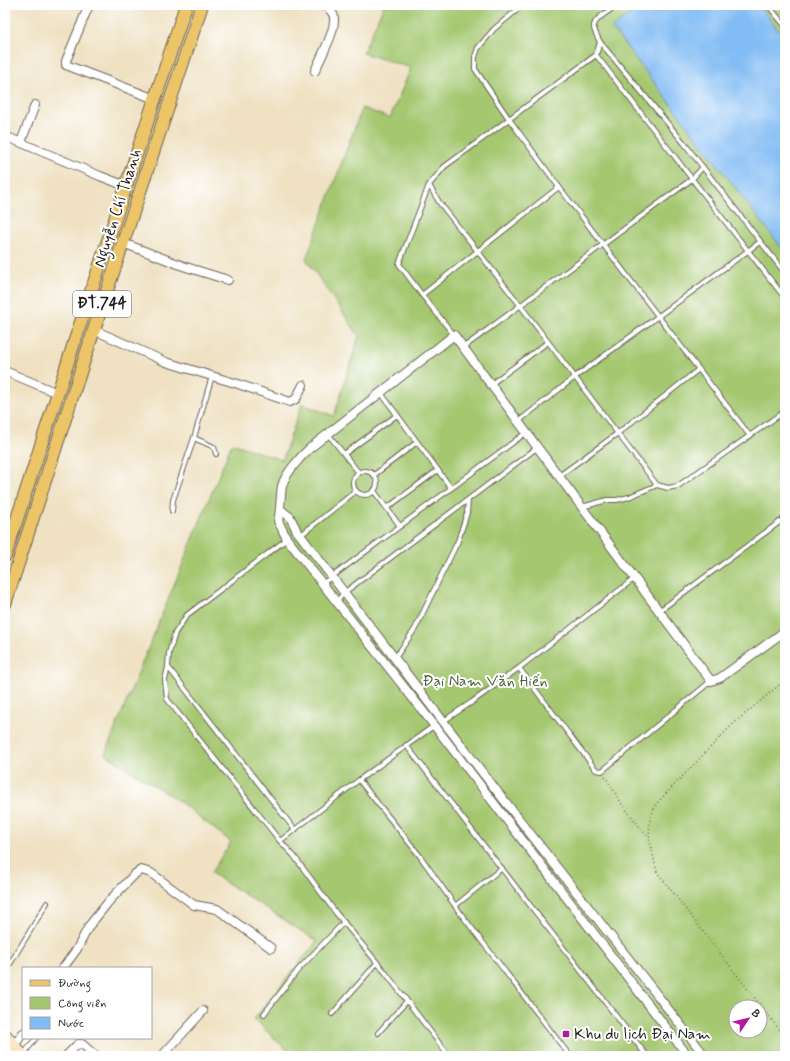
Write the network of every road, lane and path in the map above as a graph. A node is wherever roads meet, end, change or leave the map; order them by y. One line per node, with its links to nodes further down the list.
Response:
1 (89, 5): 12 (street)
2 (186, 5): 12 (main road, Nguyễn Chí Thanh / ĐT.744)
3 (202, 5): 14 (main road, Nguyễn Chí Thanh / ĐT.744)
4 (324, 5): 11 (street)
5 (523, 5): 15 (lane)
6 (618, 5): 9 (lane)
7 (768, 5): 8 (lane)
8 (785, 26)
9 (600, 42): 10 (lane); 18 (lane)
10 (596, 55): 15 (lane); 19 (lane)
11 (315, 70)
12 (155, 99): 14 (main road); 21 (main road, Nguyễn Chí Thanh / ĐT.744)
13 (35, 105): 17 (street)
14 (169, 105): 24 (main road, Nguyễn Chí Thanh / ĐT.744)
15 (509, 119): 20 (lane); 22 (lane)
16 (5, 136): 17 (street)
17 (21, 142): 21 (street)
18 (703, 167): 19 (lane); 23 (lane)
19 (692, 179): 25 (lane); 27 (lane)
20 (429, 185): 26 (lane); 30 (lane)
21 (126, 186): 34 (main road, Nguyễn Chí Thanh / ĐT.744)
22 (559, 187): 25 (lane); 26 (lane)
23 (760, 242): 27 (lane); 28 (lane)
24 (123, 243): 29 (street); 35 (main road, Nguyễn Chí Thanh / ĐT.744)
25 (603, 244): 32 (lane); 33 (lane)
26 (478, 251): 30 (lane); 32 (lane)
27 (748, 251): 31 (lane); 33 (lane)
28 (785, 274)
29 (228, 280)
30 (422, 295): 36 (lane)
31 (785, 298)
32 (520, 305): 37 (lane); 38 (lane)
33 (658, 316): 39 (lane); 42 (lane)
34 (80, 324): 35 (main road); 46 (main road, Nguyễn Chí Thanh / ĐT.744)
35 (94, 330): 41 (street); 82 (main road, Nguyễn Chí Thanh / ĐT.744)
36 (454, 335): 38 (street); 45 (street)
37 (548, 342): 42 (lane); 43 (lane)
38 (464, 347): 43 (street)
39 (699, 369): 51 (lane); 53 (lane)
40 (5, 371): 46 (street)
41 (213, 376): 44 (street); 54 (lane)
42 (575, 377): 49 (lane); 51 (lane)
43 (491, 384): 49 (street)
44 (303, 385)
45 (380, 392): 48 (lane); 52 (street)
46 (57, 394): 76 (main road, Nguyễn Chí Thanh / ĐT.744)
47 (785, 411): 53 (lane)
48 (397, 415): 55 (lane); 58 (lane)
49 (519, 421): 50 (street)
50 (527, 432): 56 (street); 64 (lane)
51 (618, 433): 62 (lane); 63 (lane)
52 (327, 434): 58 (lane); 70 (street)
53 (750, 436): 63 (lane)
54 (194, 438): 57 (lane); 71 (lane)
55 (417, 442): 59 (lane); 61 (lane)
56 (538, 447): 62 (street); 67 (lane)
57 (216, 454)
58 (344, 454): 60 (lane)
59 (438, 470): 64 (lane); 69 (lane)
60 (359, 473): 61 (lane); 65 (lane)
61 (374, 475): 66 (lane)
62 (559, 476): 68 (street)
63 (657, 485): 68 (lane)
64 (451, 488): 73 (lane)
65 (356, 491): 66 (lane); 74 (lane)
66 (374, 491): 69 (lane)
67 (468, 500): 80 (lane); 85 (lane)
68 (582, 507): 78 (street)
69 (387, 508): 73 (lane)
70 (281, 510): 74 (street); 75 (street)
71 (172, 511)
72 (785, 518): 83 (lane)
73 (400, 526): 77 (lane)
74 (301, 535): 77 (street)
75 (287, 539): 79 (street); 86 (lane)
76 (5, 556)
77 (333, 576): 79 (lane); 80 (street)
78 (636, 578): 83 (street); 87 (lane)
79 (322, 585): 81 (street)
80 (345, 592): 81 (lane); 85 (street)
81 (335, 602): 91 (street)
82 (5, 604)
83 (659, 611): 89 (street)
84 (785, 631): 89 (street)
85 (395, 658): 90 (street)
86 (168, 667): 95 (lane); 97 (lane)
87 (519, 668): 90 (lane); 93 (lane)
88 (785, 680): 96 (path)
89 (711, 681): 93 (lane)
90 (443, 721): 91 (lane); 125 (street)
91 (434, 725): 92 (lane); 124 (street)
92 (406, 745): 94 (lane); 98 (lane)
93 (602, 771): 96 (path)
94 (359, 780): 95 (lane); 100 (lane)
95 (295, 830): 97 (lane)
96 (649, 838): 113 (path)
97 (280, 841): 101 (lane)
98 (502, 868): 100 (lane); 123 (lane)
99 (47, 903): 105 (lane)
100 (455, 906): 122 (lane)
101 (344, 922): 103 (lane); 108 (lane)
102 (271, 948): 104 (street)
103 (378, 963): 106 (lane); 109 (lane)
104 (64, 967)
105 (5, 972)
106 (407, 1001): 110 (lane); 121 (lane)
107 (203, 1011): 120 (street)
108 (264, 1014)
109 (332, 1014)
110 (378, 1033)
111 (5, 1034): 115 (main road)
112 (22, 1034): 115 (street)
113 (785, 1037)
114 (35, 1039): 117 (lane)
115 (14, 1046): 116 (street); 117 (main road)
116 (5, 1055)
117 (23, 1056)
118 (66, 1056): 119 (street)
119 (96, 1056)
120 (162, 1056)
121 (448, 1056)
122 (570, 1056)
123 (648, 1056)
124 (688, 1056)
125 (705, 1056)

